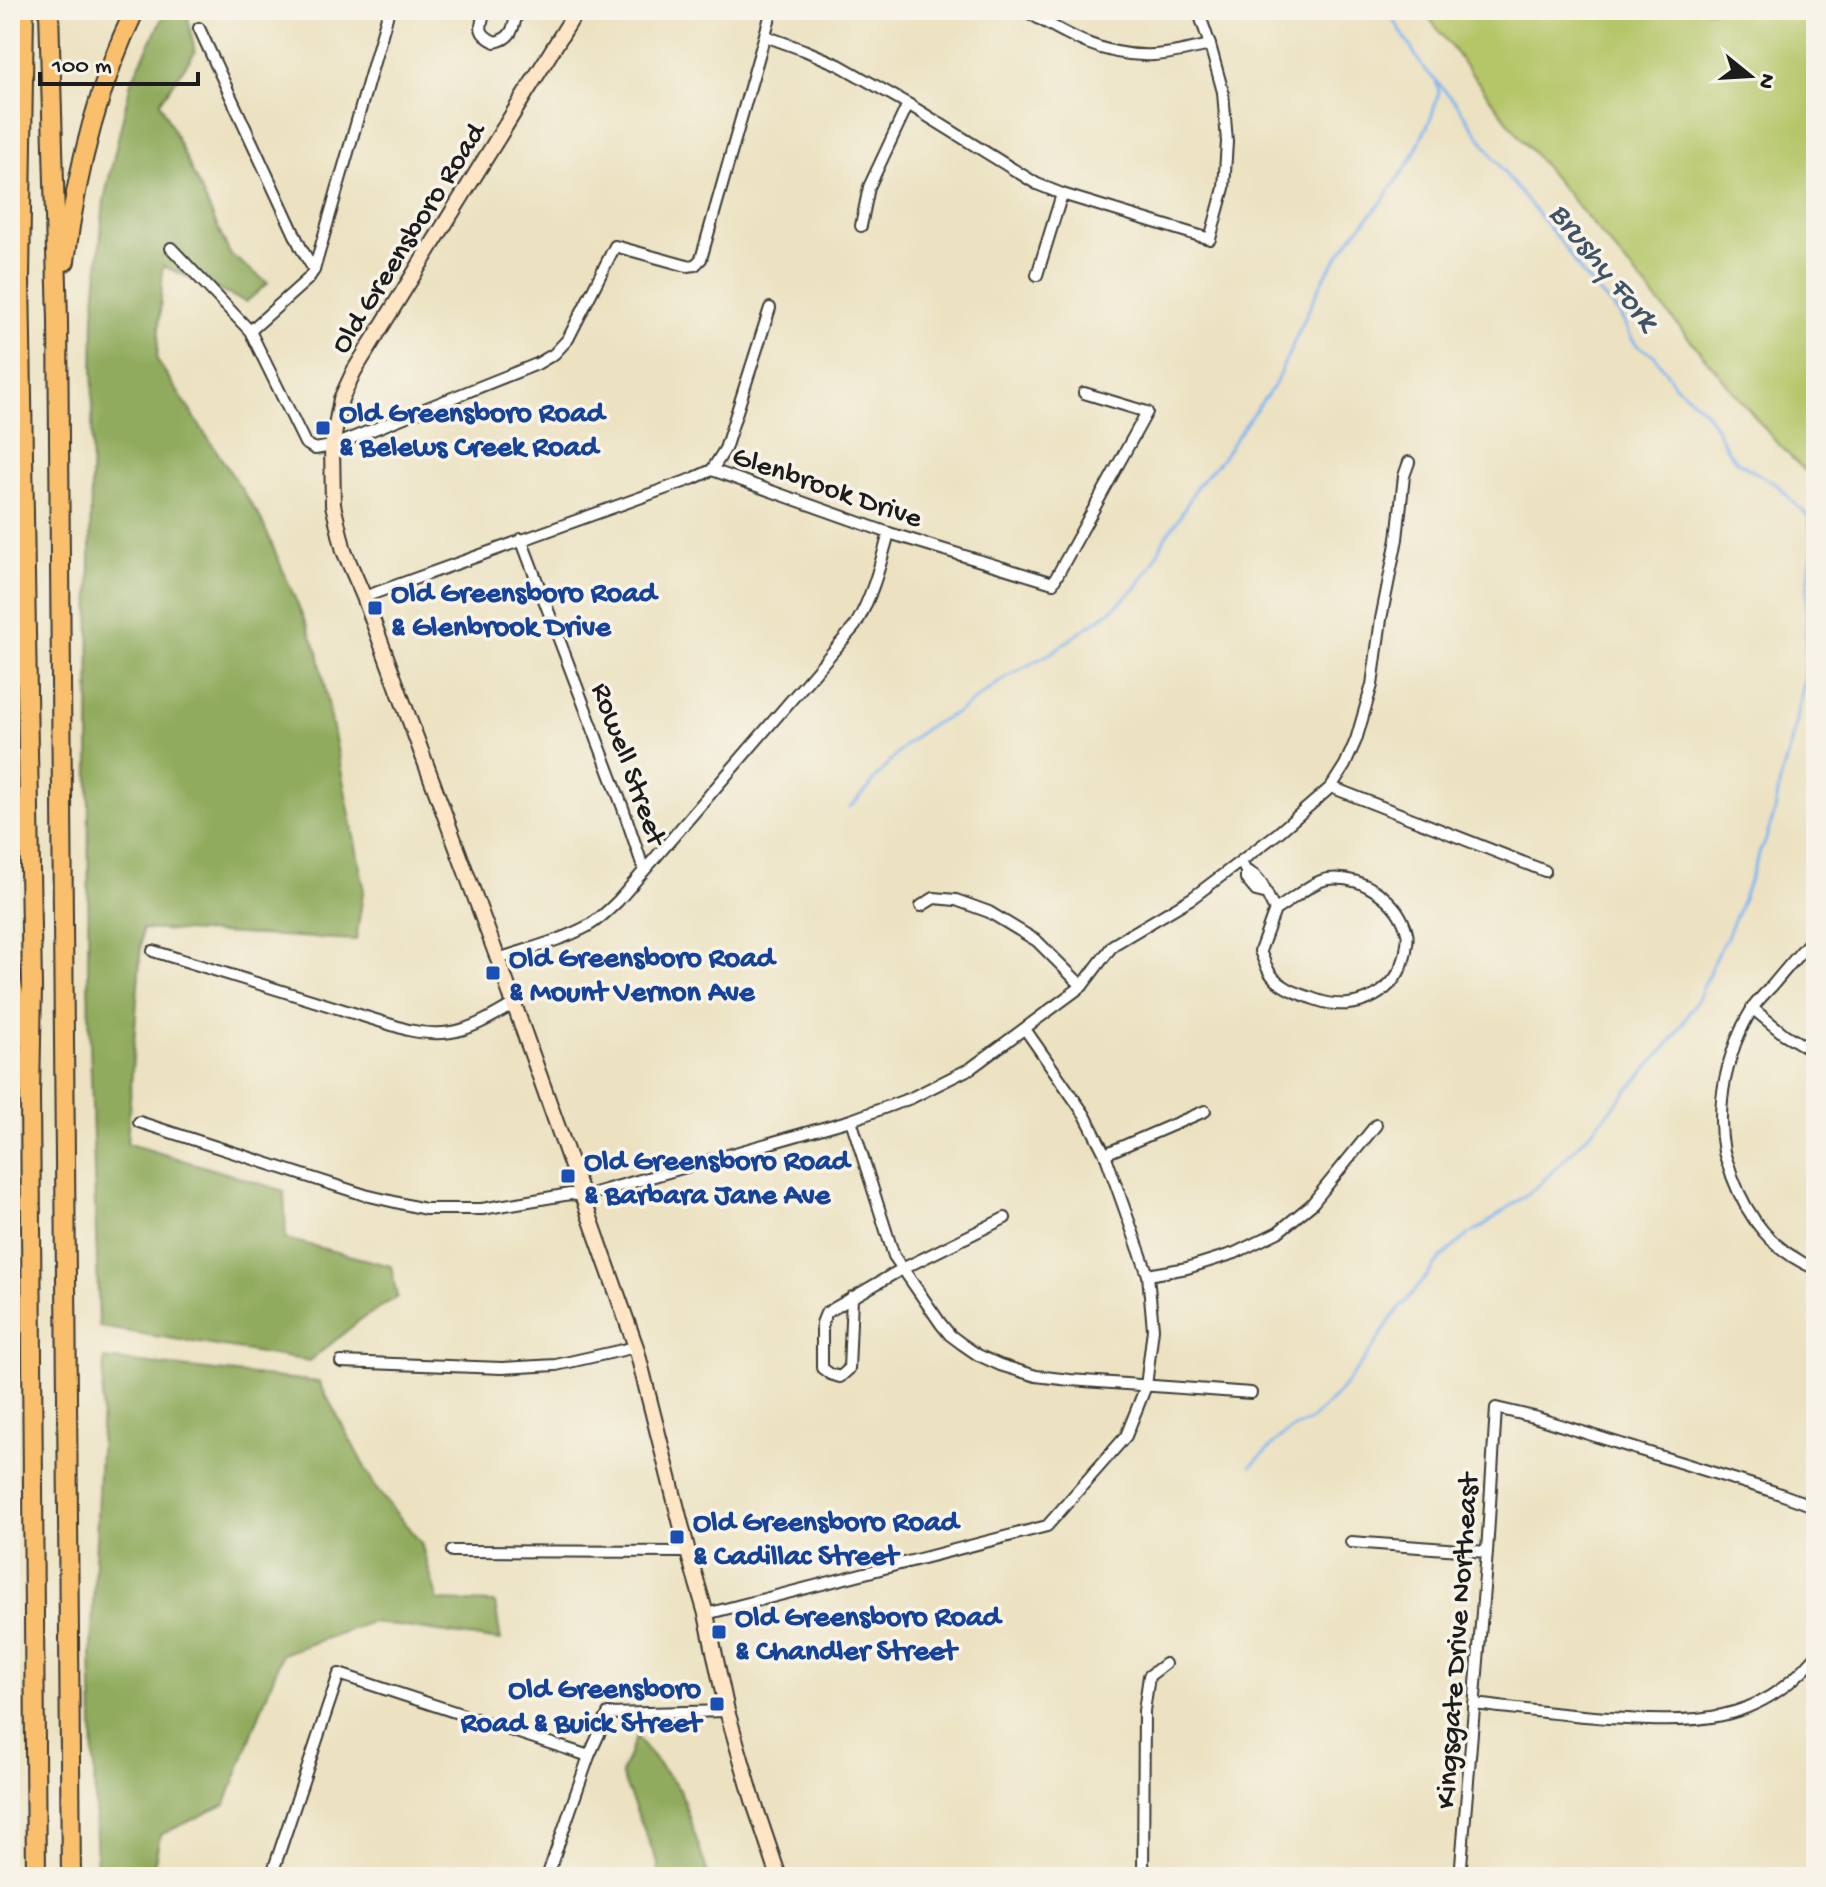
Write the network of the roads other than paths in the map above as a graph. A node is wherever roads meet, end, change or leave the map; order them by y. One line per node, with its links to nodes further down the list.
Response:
1 (24, 10): 16 (highway)
2 (49, 10): 23 (highway)
3 (135, 10): 23 (highway)
4 (389, 10): 19 (street)
5 (485, 10): 6 (street)
6 (518, 10)
7 (577, 10): 26 (street, Old Greensboro Road)
8 (772, 10): 12 (street)
9 (1024, 10): 13 (street)
10 (1198, 10): 13 (street)
11 (199, 28): 19 (street)
12 (765, 36): 14 (street); 26 (street)
13 (1210, 45): 15 (street)
14 (908, 104): 15 (street); 17 (street)
15 (1062, 194): 20 (street)
16 (20, 199): 21 (highway); 47 (highway)
17 (861, 226)
18 (171, 248): 24 (street)
19 (314, 270): 24 (street)
20 (1037, 275)
21 (10, 307)
22 (770, 308): 28 (street)
23 (58, 320): 75 (highway)
24 (250, 331): 26 (street)
25 (1084, 393): 29 (street, Glenbrook Drive)
26 (332, 446): 31 (street, Old Greensboro Road)
27 (1409, 462): 32 (street)
28 (712, 470): 29 (street, Glenbrook Drive); 30 (street, Glenbrook Drive)
29 (889, 533): 34 (street)
30 (521, 539): 31 (street, Glenbrook Drive); 34 (street, Rowell Street)
31 (364, 597): 40 (street, Old Greensboro Road)
32 (1331, 787): 33 (street); 35 (street)
33 (1243, 866): 37 (street); 42 (street)
34 (644, 870): 40 (street)
35 (1545, 871)
36 (921, 906): 42 (street)
37 (1275, 910): 37 (street)
38 (1816, 934): 44 (street)
39 (153, 951): 43 (street)
40 (498, 959): 43 (street, Old Greensboro Road)
41 (10, 973): 47 (highway)
42 (1082, 986): 45 (street)
43 (514, 1004): 53 (street, Old Greensboro Road)
44 (1752, 1008): 46 (street); 56 (street)
45 (1025, 1029): 49 (street); 52 (street)
46 (1816, 1053)
47 (30, 1095): 74 (highway)
48 (1205, 1111): 52 (street)
49 (851, 1120): 53 (street); 55 (street)
50 (139, 1122): 53 (street)
51 (1376, 1125): 57 (street)
52 (1105, 1154): 57 (street)
53 (584, 1196): 59 (street, Old Greensboro Road)
54 (1005, 1218): 55 (street)
55 (902, 1269): 58 (street); 61 (street)
56 (1816, 1269)
57 (1148, 1275): 61 (street)
58 (852, 1297): 58 (street)
59 (636, 1347): 60 (street); 66 (street, Old Greensboro Road)
60 (341, 1362)
61 (1146, 1386): 62 (street); 68 (street)
62 (1251, 1393)
63 (1816, 1507): 67 (street, Kingsgate Drive Northeast)
64 (1351, 1542): 67 (street)
65 (452, 1551): 66 (street)
66 (688, 1552): 68 (street, Old Greensboro Road)
67 (1487, 1552): 71 (street, Kingsgate Drive Northeast)
68 (706, 1614): 72 (street, Old Greensboro Road)
69 (1816, 1656): 71 (street)
70 (1165, 1664): 79 (street)
71 (1474, 1704): 80 (street, Kingsgate Drive Northeast)
72 (727, 1711): 73 (street); 78 (street, Old Greensboro Road)
73 (589, 1756): 76 (street); 77 (street)
74 (36, 1877)
75 (71, 1877)
76 (271, 1877)
77 (547, 1877)
78 (779, 1877)
79 (1143, 1877)
80 (1460, 1877)

